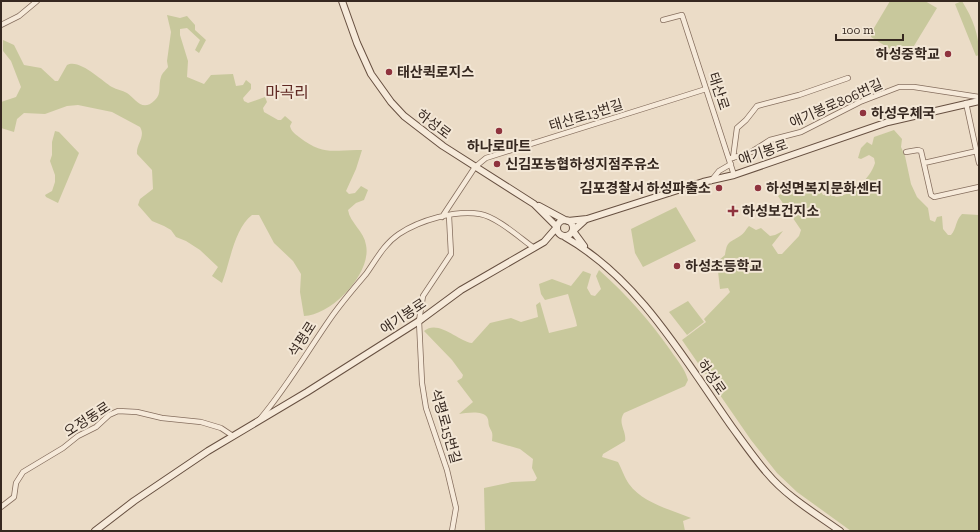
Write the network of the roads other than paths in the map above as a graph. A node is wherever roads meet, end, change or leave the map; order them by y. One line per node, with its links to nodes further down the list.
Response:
1 (37, 1): 4 (street)
2 (342, 1): 17 (street, 하성로)
3 (663, 20): 6 (street, 태산로)
4 (1, 25)
5 (848, 78): 10 (street, 애기봉로806번길)
6 (706, 89): 13 (street, 태산로); 17 (street, 태산로13번길)
7 (979, 97): 13 (street, 애기봉로806번길)
8 (979, 101): 9 (street, 애기봉로)
9 (966, 103): 11 (street); 18 (street, 애기봉로)
10 (737, 128): 13 (street, 태산로)
11 (976, 151): 14 (street); 15 (street)
12 (906, 152): 15 (street)
13 (731, 158): 16 (street, 태산로)
14 (979, 162)
15 (924, 163): 20 (street)
16 (731, 164): 18 (street, 태산로); 19 (street)
17 (475, 166): 21 (street, 하성로); 23 (street)
18 (734, 175): 19 (street, 애기봉로)
19 (711, 180): 24 (street, 애기봉로)
20 (979, 188)
21 (534, 204): 25 (street); 26 (street, 하성로)
22 (448, 216): 23 (street, 석평로); 30 (street, 석평로); 32 (street, 석평로15번길)
23 (442, 217): 33 (street, 석평로)
24 (587, 219): 25 (street, 애기봉로); 27 (street)
25 (567, 220): 26 (street); 27 (street)
26 (557, 227): 28 (street); 29 (street, 애기봉로)
27 (573, 231): 28 (street); 31 (street)
28 (564, 237): 29 (street); 31 (street, 하성로)
29 (544, 242): 30 (street, 애기봉로)
30 (534, 248): 32 (street, 애기봉로)
31 (588, 250): 38 (street, 하성로)
32 (419, 320): 33 (street, 애기봉로); 37 (street, 석평로15번길)
33 (259, 421): 34 (street, 석평로)
34 (233, 436): 35 (street, 오정동로); 36 (street, 석평로)
35 (1, 507)
36 (95, 531)
37 (452, 531)
38 (840, 531)

